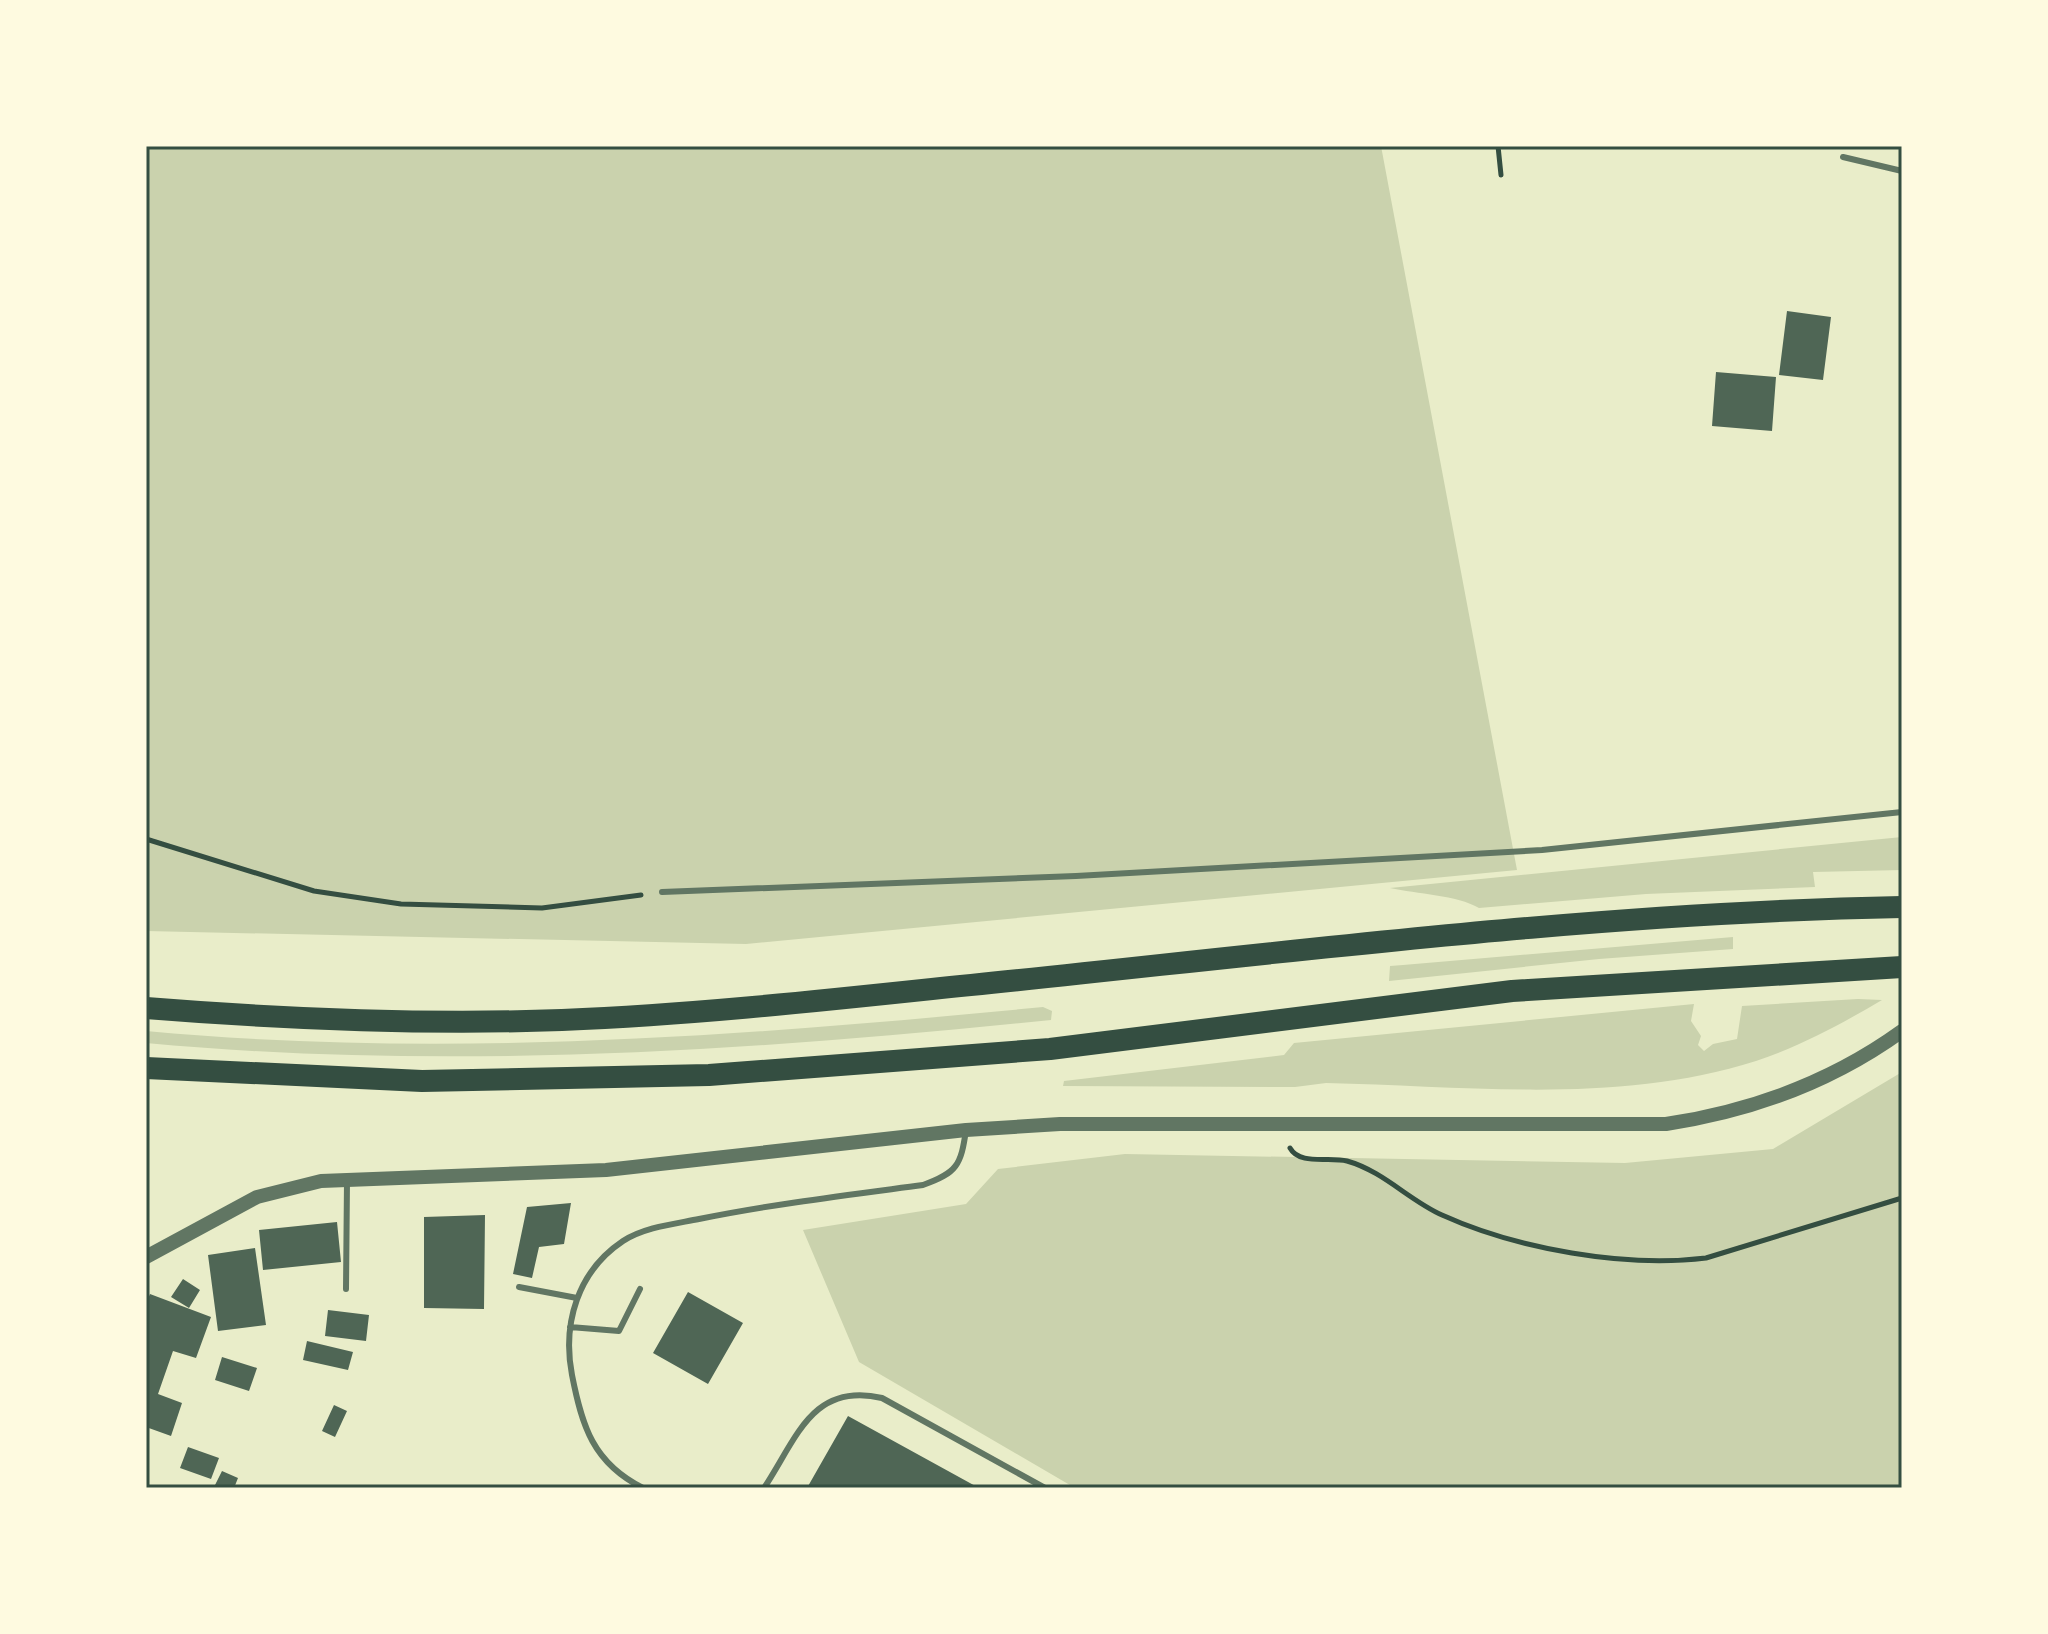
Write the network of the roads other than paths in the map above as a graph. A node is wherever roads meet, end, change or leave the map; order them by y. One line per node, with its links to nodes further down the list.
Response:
1 (1843, 157): 2 (lane)
2 (1902, 171)
3 (1902, 812): 4 (lane)
4 (662, 892)
5 (1902, 907): 7 (highway)
6 (1902, 967): 9 (highway)
7 (146, 1008)
8 (1902, 1031): 10 (street)
9 (146, 1068)
10 (966, 1130): 11 (street); 16 (lane)
11 (347, 1180): 12 (street); 14 (lane)
12 (146, 1257)
13 (519, 1287): 16 (lane)
14 (346, 1289)
15 (640, 1289): 17 (lane)
16 (577, 1298): 17 (lane)
17 (570, 1327): 18 (lane)
18 (643, 1488)
19 (764, 1488): 20 (lane)
20 (1045, 1488)

